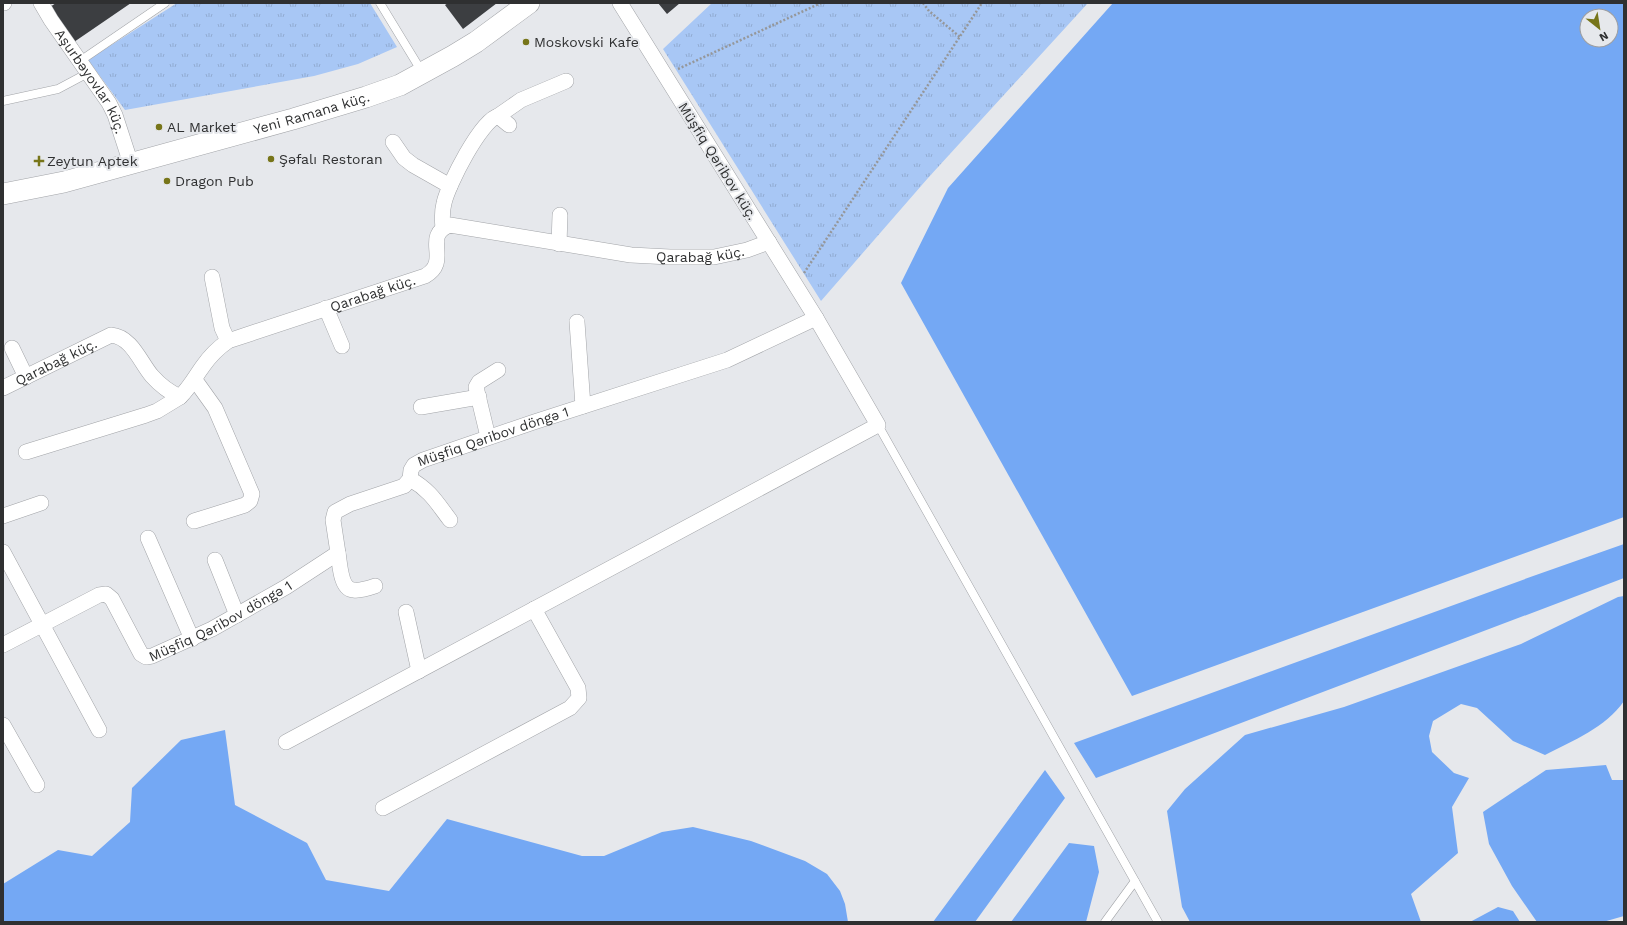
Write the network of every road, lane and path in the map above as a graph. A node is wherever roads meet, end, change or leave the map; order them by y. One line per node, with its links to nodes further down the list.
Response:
1 (41, 3): 10 (street, Aşurbəyovlar küç.)
2 (165, 3): 10 (lane)
3 (380, 3): 12 (lane)
4 (529, 3): 12 (street, Yeni Ramana küç.)
5 (620, 3): 21 (street, Müşfiq Qəribov küç.)
6 (821, 3): 11 (path)
7 (923, 3): 9 (path)
8 (982, 3): 9 (path)
9 (960, 37): 23 (path)
10 (84, 67): 14 (lane); 16 (street, Aşurbəyovlar küç.)
11 (676, 70)
12 (422, 73): 16 (street, Yeni Ramana küç.)
13 (566, 81): 17 (street)
14 (3, 101)
15 (393, 142): 17 (street)
16 (131, 164): 18 (street, Yeni Ramana küç.)
17 (450, 186): 20 (street)
18 (3, 194)
19 (560, 215): 22 (street)
20 (443, 228): 22 (street, Qarabağ küç.); 25 (street, Qarabağ küç.)
21 (769, 242): 22 (street, Qarabağ küç.); 26 (street, Müşfiq Qəribov küç.)
22 (559, 244)
23 (804, 273)
24 (212, 277): 28 (street)
25 (326, 308): 28 (street, Qarabağ küç.); 29 (street)
26 (816, 318): 37 (street, Müşfiq Qəribov döngə 1); 39 (street, Müşfiq Qəribov küç.)
27 (577, 322): 37 (street)
28 (228, 341): 33 (street, Qarabağ küç.)
29 (342, 346)
30 (12, 348): 32 (street)
31 (498, 370): 36 (street)
32 (26, 377): 34 (street, Qarabağ küç.); 35 (street, Qarabağ küç.)
33 (195, 380): 35 (street, Qarabağ küç.); 46 (street)
34 (3, 388)
35 (180, 397): 41 (street)
36 (479, 397): 38 (street); 40 (street)
37 (583, 406): 40 (street, Müşfiq Qəribov döngə 1)
38 (421, 407)
39 (878, 425): 52 (street); 64 (lane)
40 (488, 437): 42 (street, Müşfiq Qəribov döngə 1)
41 (26, 452)
42 (410, 479): 45 (street); 49 (street, Müşfiq Qəribov döngə 1)
43 (41, 503): 44 (street)
44 (3, 516)
45 (450, 520)
46 (194, 521)
47 (148, 538): 56 (street)
48 (3, 552): 55 (street)
49 (338, 553): 51 (street); 54 (street, Müşfiq Qəribov döngə 1)
50 (215, 560): 54 (street)
51 (375, 586)
52 (534, 609): 58 (street); 63 (street)
53 (406, 612): 58 (street)
54 (237, 615): 56 (street, Müşfiq Qəribov döngə 1)
55 (41, 624): 56 (street, Müşfiq Qəribov döngə 1); 57 (street, Müşfiq Qəribov döngə 1); 60 (street)
56 (192, 639)
57 (3, 645)
58 (419, 671): 61 (street)
59 (3, 725): 62 (street)
60 (99, 730)
61 (286, 742)
62 (37, 785)
63 (383, 808)
64 (1135, 882): 65 (lane); 66 (lane)
65 (1105, 922)
66 (1158, 922)

